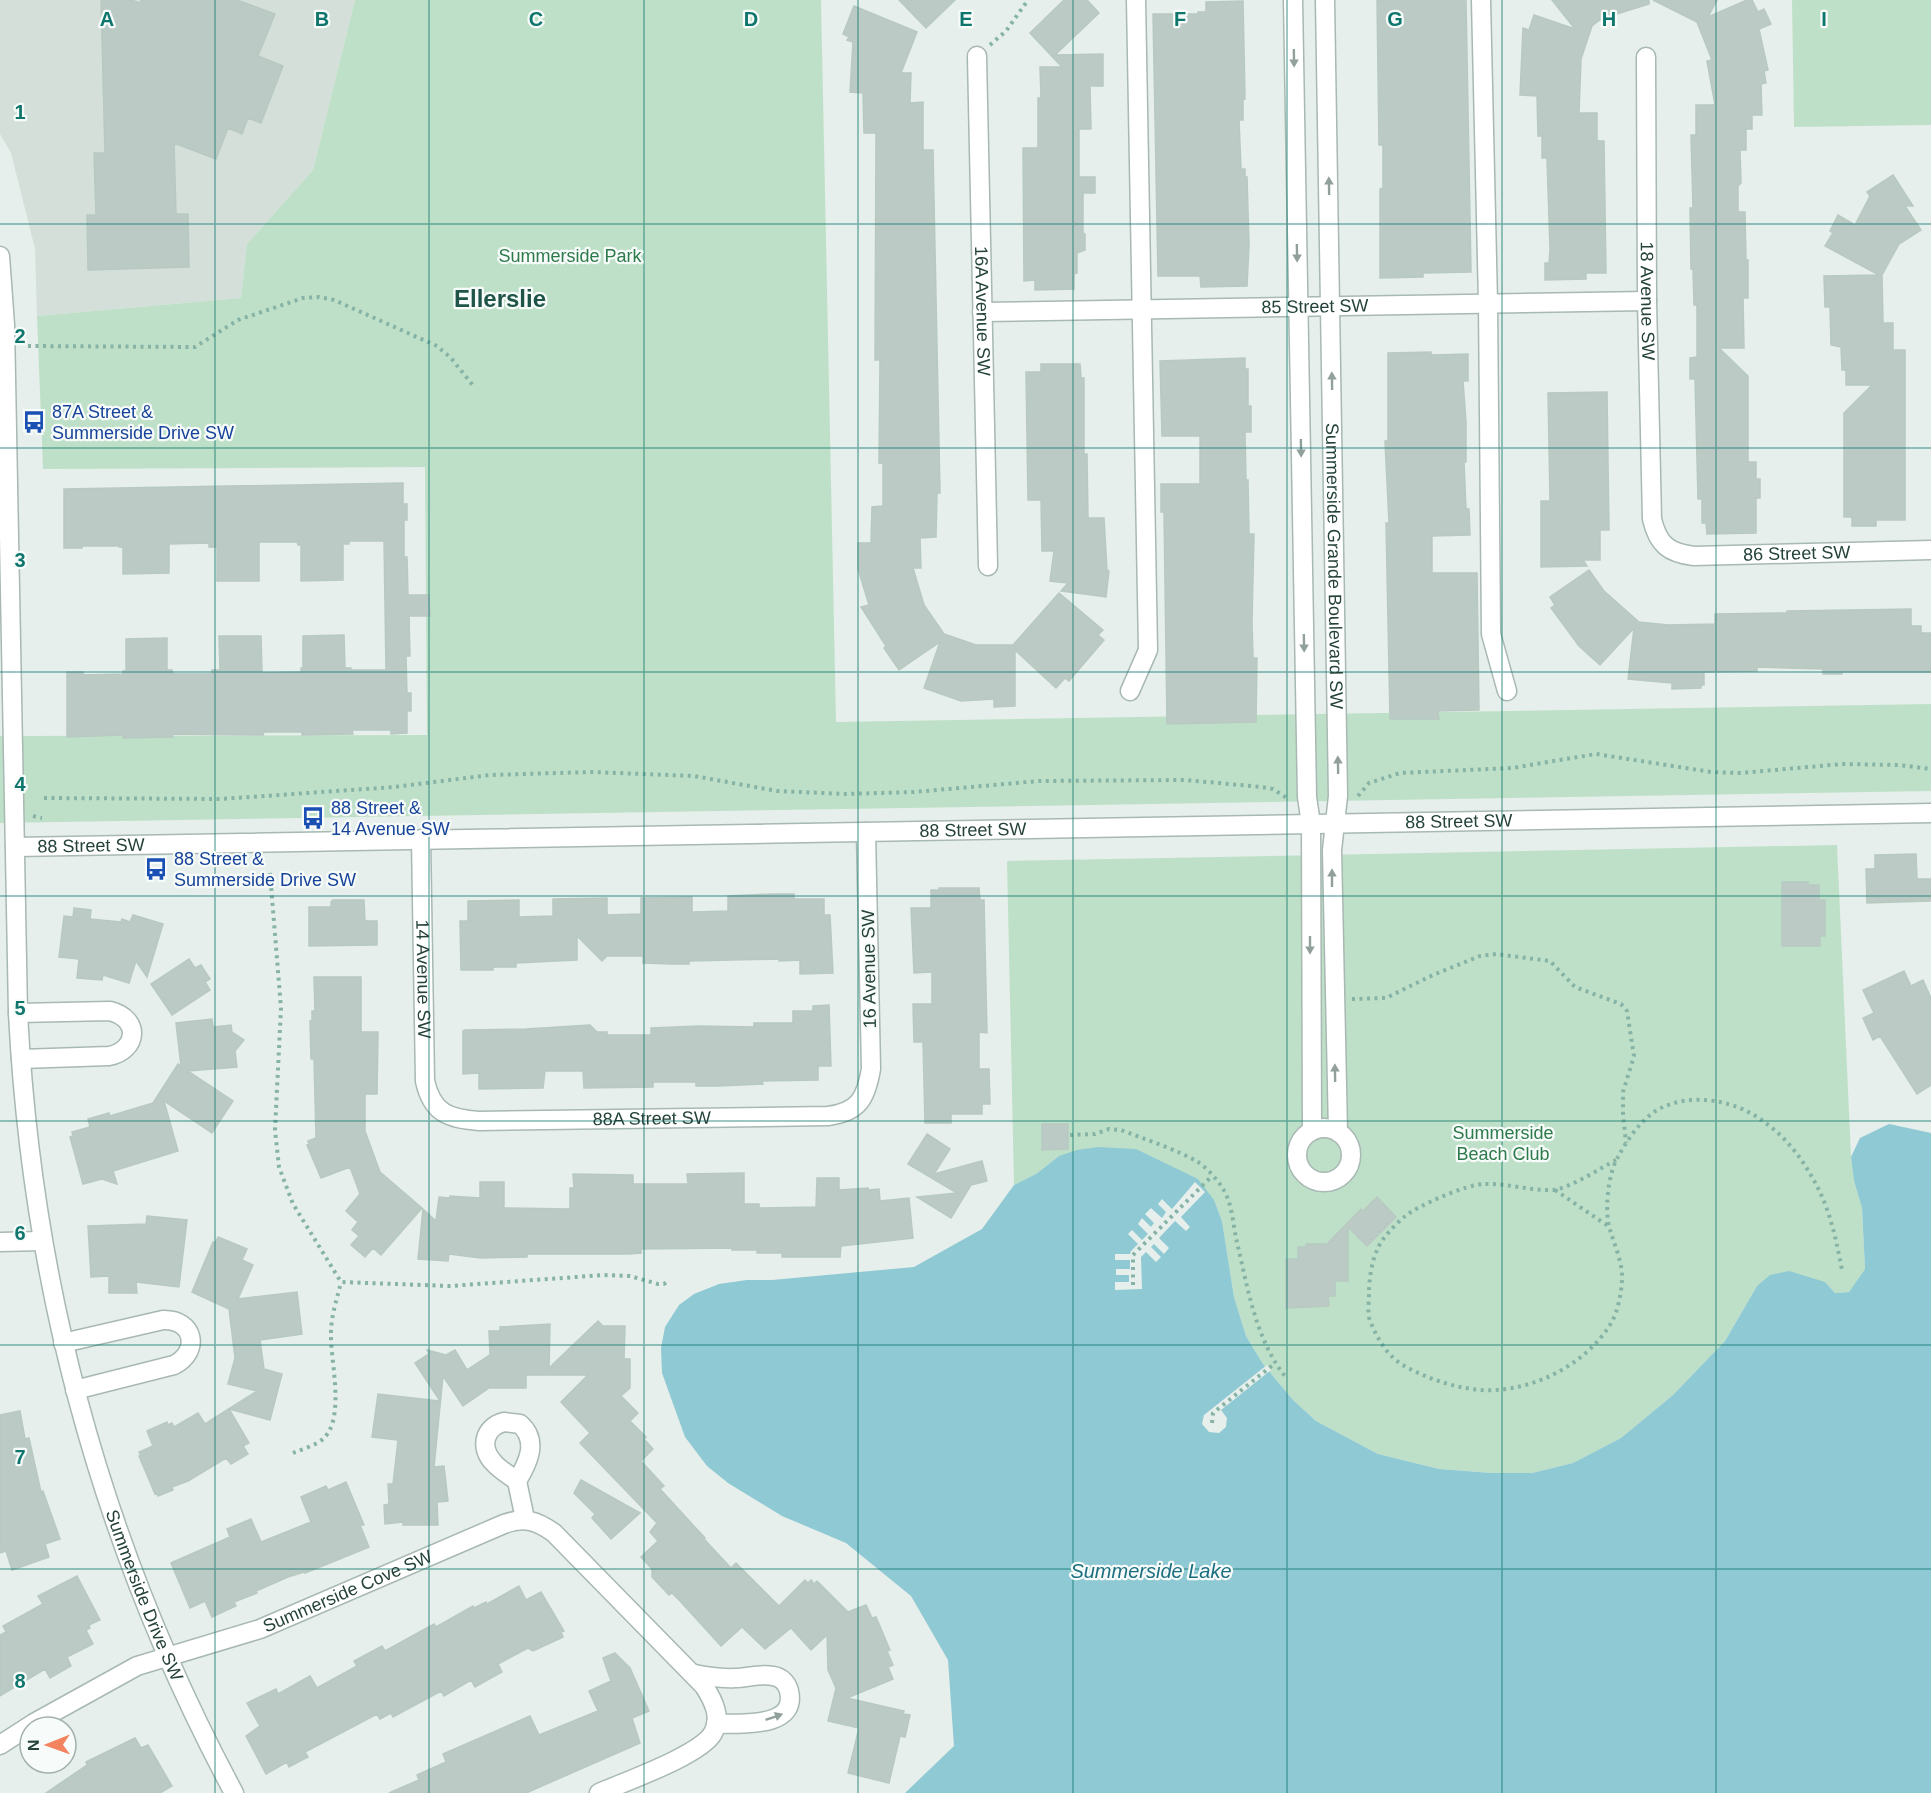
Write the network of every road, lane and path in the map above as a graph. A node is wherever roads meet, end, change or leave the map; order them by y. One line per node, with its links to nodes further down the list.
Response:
1 (1028, 0): 6 (path)
2 (1136, 0): 14 (street)
3 (1293, 0): 12 (street, Summerside Grande Boulevard SW, one-way to 12)
4 (1325, 0): 13 (street, Summerside Grande Boulevard SW, one-way to 4)
5 (1481, 0): 11 (street)
6 (977, 56): 15 (street, 16A Avenue SW)
7 (1646, 57): 10 (street, 18 Avenue SW)
8 (0, 256): 9 (street, Summerside Drive SW)
9 (2, 296): 21 (street, Summerside Drive SW)
10 (1647, 301): 11 (street, 85 Street SW); 18 (street, 18 Avenue SW)
11 (1488, 303): 13 (street, 85 Street SW); 23 (street)
12 (1298, 306): 13 (street, 85 Street SW); 14 (street, 85 Street SW); 30 (street, Summerside Grande Boulevard SW, one-way to 30)
13 (1331, 306): 29 (street, Summerside Grande Boulevard SW, one-way to 13)
14 (1143, 309): 15 (street, 85 Street SW); 22 (street)
15 (982, 312): 20 (street, 16A Avenue SW)
16 (28, 346): 17 (path)
17 (475, 388)
18 (1663, 544): 19 (street, 86 Street SW)
19 (1931, 550)
20 (988, 566)
21 (5, 586): 33 (street, Summerside Drive SW)
22 (1130, 691)
23 (1507, 691)
24 (1931, 769): 25 (path)
25 (1358, 796)
26 (44, 798): 27 (path)
27 (1287, 798)
28 (1931, 813): 29 (street, 88 Street SW)
29 (1335, 823): 30 (street, 88 Street SW); 36 (street, Summerside Grande Boulevard SW, one-way to 29)
30 (1311, 824): 31 (street, 88 Street SW); 41 (street, Summerside Grande Boulevard SW, one-way to 41)
31 (866, 832): 32 (street, 88 Street SW); 39 (street, 16 Avenue SW)
32 (421, 839): 33 (street, 88 Street SW); 40 (street, 14 Avenue SW)
33 (15, 847): 35 (street, Summerside Drive SW)
34 (270, 873): 53 (path)
35 (8, 964): 37 (street, Summerside Drive SW)
36 (1334, 998): 42 (street, Summerside Grande Boulevard SW, one-way to 36); 44 (path)
37 (18, 1013): 38 (street, Summerside Drive SW); 38 (street)
38 (21, 1059): 49 (street, Summerside Drive SW)
39 (860, 1102): 40 (street, 88A Street SW)
40 (443, 1113)
41 (1312, 1131): 42 (street); 42 (street, Summerside Grande Boulevard SW)
42 (1338, 1132)
43 (1070, 1135): 46 (path)
44 (1626, 1143): 45 (path); 51 (path)
45 (1616, 1160): 47 (path); 48 (path)
46 (1212, 1176): 54 (path); 56 (path)
47 (1556, 1190): 48 (path); 48 (path)
48 (1608, 1227)
49 (42, 1241): 50 (street); 55 (street, Summerside Drive SW)
50 (0, 1242)
51 (1842, 1270)
52 (669, 1280): 53 (path)
53 (341, 1282): 60 (path)
54 (1133, 1285)
55 (63, 1343): 58 (street, Summerside Drive SW); 58 (street)
56 (1275, 1364): 57 (path); 59 (path)
57 (1285, 1376)
58 (75, 1390): 63 (street, Summerside Drive SW)
59 (1212, 1424)
60 (293, 1453)
61 (517, 1481): 62 (street)
62 (525, 1519): 63 (street, Summerside Cove SW); 64 (street)
63 (168, 1658): 66 (street, Summerside Cove SW); 67 (street, Summerside Drive SW)
64 (693, 1674): 65 (street); 65 (street, one-way to 64)
65 (716, 1724): 68 (street)
66 (0, 1745)
67 (234, 1793)
68 (599, 1793)

